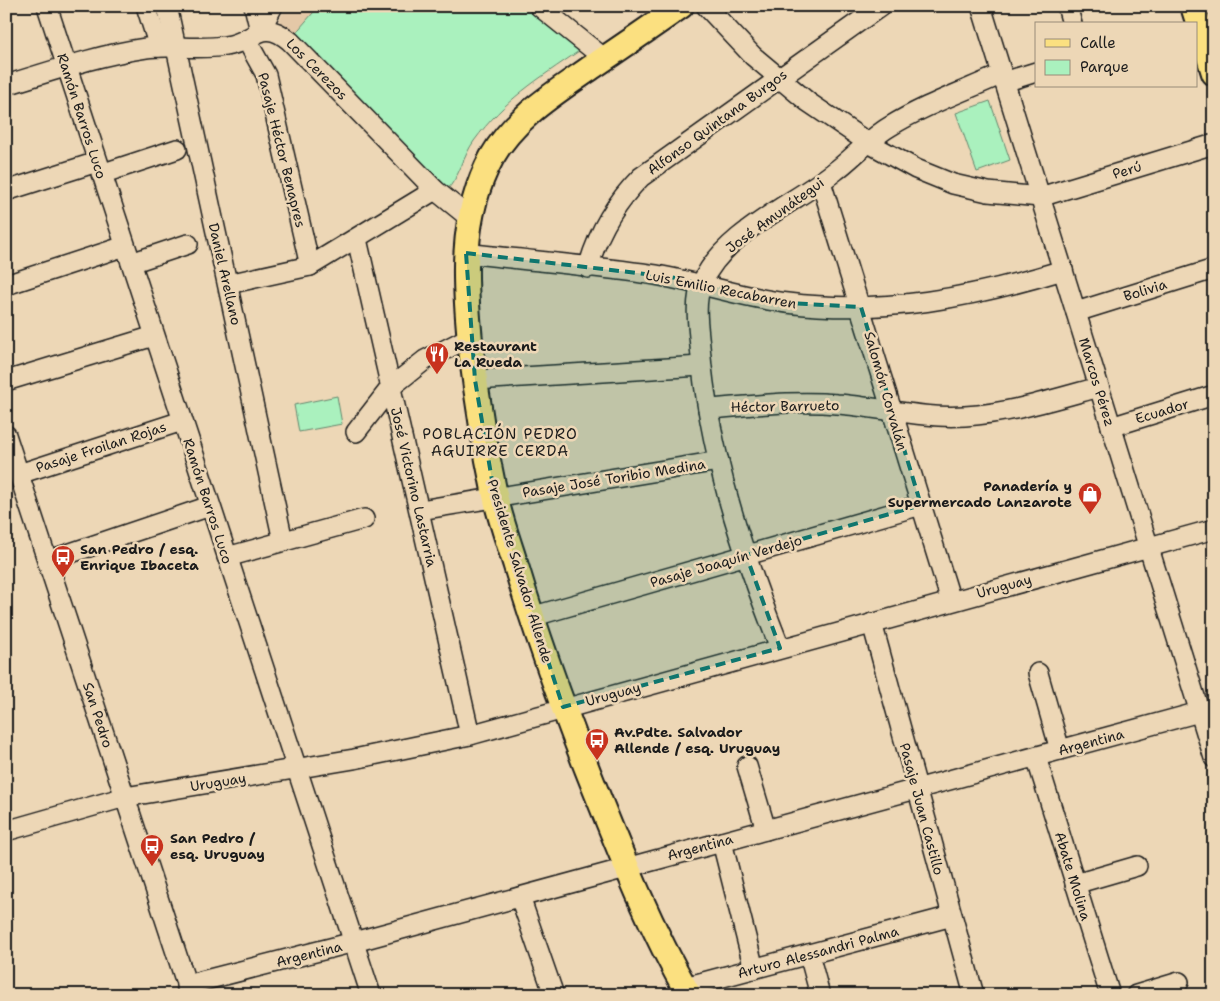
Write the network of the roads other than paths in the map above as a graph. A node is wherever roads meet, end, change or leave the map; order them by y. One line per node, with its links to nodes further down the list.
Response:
1 (46, 6): 17 (street, Ramón Barros Luco)
2 (146, 6): 15 (street)
3 (167, 6): 15 (street, Daniel Arellano)
4 (254, 6): 14 (street, Pasaje Héctor Benapres)
5 (273, 6): 14 (street)
6 (539, 6): 16 (street)
7 (681, 6): 16 (main road, Presidente Salvador Allende)
8 (706, 6): 20 (street)
9 (881, 6): 20 (street, Alfonso Quintana Burgos)
10 (981, 6): 21 (street, Marcos Pérez)
11 (1066, 6): 13 (street)
12 (1200, 18): 19 (main road)
13 (1071, 22)
14 (253, 35): 15 (street); 28 (street, Los Cerezos); 36 (street, Pasaje Héctor Benapres)
15 (167, 47): 17 (street); 40 (street, Daniel Arellano)
16 (605, 59): 31 (main road, Presidente Salvador Allende)
17 (66, 67): 22 (street); 26 (street, Ramón Barros Luco)
18 (1035, 72): 21 (street, José Amunátegui)
19 (1214, 73)
20 (778, 78): 23 (street); 37 (street, Alfonso Quintana Burgos)
21 (1003, 78): 23 (street, José Amunátegui); 30 (street, Marcos Pérez)
22 (6, 85)
23 (867, 142): 27 (street, José Amunátegui); 30 (street)
24 (1214, 144): 30 (street, Perú)
25 (178, 149): 26 (street)
26 (99, 168): 29 (street); 35 (street, Ramón Barros Luco)
27 (821, 182): 41 (street, José Amunátegui); 43 (street, Salomón Corvalán)
28 (435, 190): 31 (street, Los Cerezos); 32 (street)
29 (6, 192)
30 (1040, 197): 39 (street, Marcos Pérez)
31 (470, 219): 34 (main road, Presidente Salvador Allende)
32 (357, 239): 36 (street); 50 (street, José Victorino Lastarria)
33 (188, 244): 35 (street)
34 (466, 252): 37 (street, Luis Emilio Recabarren); 46 (main road, Presidente Salvador Allende)
35 (128, 255): 42 (street); 45 (street, Ramón Barros Luco)
36 (310, 266): 40 (street)
37 (588, 268): 41 (street, Luis Emilio Recabarren)
38 (1214, 269): 44 (street, Bolivia)
39 (1063, 270): 43 (street, Luis Emilio Recabarren); 44 (street, Marcos Pérez)
40 (228, 284): 67 (street, Daniel Arellano)
41 (702, 284): 43 (street, Luis Emilio Recabarren); 47 (street, José Amunátegui)
42 (6, 285)
43 (862, 307): 54 (street, Salomón Corvalán)
44 (1076, 312): 51 (street, Marcos Pérez)
45 (154, 336): 49 (street); 55 (street, Ramón Barros Luco)
46 (470, 337): 48 (main road, Presidente Salvador Allende); 50 (street)
47 (701, 366): 48 (street); 53 (street, José Amunátegui)
48 (475, 380): 61 (main road, Presidente Salvador Allende)
49 (6, 382)
50 (391, 387): 57 (street); 64 (street, José Victorino Lastarria)
51 (1099, 387): 54 (street, Héctor Barrueto); 56 (street, Marcos Pérez)
52 (1214, 395): 56 (street, Ecuador)
53 (708, 409): 54 (street, Héctor Barrueto); 59 (street, José Amunátegui)
54 (891, 411): 62 (street, Salomón Corvalán)
55 (182, 421): 60 (street, Pasaje Froilan Rojas); 63 (street, Ramón Barros Luco)
56 (1111, 426): 68 (street, Marcos Pérez)
57 (356, 432)
58 (6, 435): 60 (street, San Pedro)
59 (719, 461): 61 (street, Pasaje José Toribio Medina); 69 (street, José Amunátegui)
60 (19, 474): 71 (street, San Pedro)
61 (495, 498): 64 (street, Pasaje José Toribio Medina); 73 (main road, Presidente Salvador Allende)
62 (920, 505): 69 (street, Pasaje Joaquín Verdejo); 72 (street, Salomón Corvalán)
63 (210, 506): 70 (street, Ramón Barros Luco); 71 (street)
64 (420, 510): 79 (street, José Victorino Lastarria)
65 (364, 519): 67 (street)
66 (1214, 529): 68 (street, Uruguay)
67 (283, 541): 70 (street)
68 (1149, 547): 72 (street, Uruguay); 78 (street, Marcos Pérez)
69 (746, 555): 73 (street, Pasaje Joaquín Verdejo); 75 (street, José Amunátegui)
70 (227, 557): 84 (street, Ramón Barros Luco)
71 (47, 561): 86 (street, San Pedro)
72 (951, 601): 74 (street, Uruguay)
73 (531, 617): 77 (main road, Presidente Salvador Allende)
74 (872, 623): 75 (street, Uruguay); 85 (street, Pasaje Juan Castillo)
75 (780, 648): 77 (street, Uruguay)
76 (1038, 673): 80 (street)
77 (563, 708): 79 (street, Uruguay); 91 (main road, Presidente Salvador Allende)
78 (1207, 711): 80 (street, Argentina); 82 (street, Marcos Pérez)
79 (470, 735): 84 (street, Uruguay)
80 (1060, 750): 81 (street, Argentina)
81 (1036, 757): 85 (street, Argentina); 92 (street, Abate Molina)
82 (1214, 758)
83 (748, 766): 87 (street)
84 (296, 769): 86 (street, Uruguay); 95 (street, Ramón Barros Luco)
85 (916, 789): 87 (street, Argentina); 94 (street, Pasaje Juan Castillo)
86 (125, 797): 88 (street, Uruguay); 99 (street, San Pedro)
87 (766, 830): 89 (street, Argentina)
88 (6, 831)
89 (722, 842): 91 (street, Argentina); 97 (street)
90 (1137, 866): 92 (street)
91 (626, 868): 93 (street, Argentina); 100 (main road, Presidente Salvador Allende)
92 (1075, 884): 105 (street, Abate Molina)
93 (520, 897): 95 (street, Argentina); 102 (street)
94 (952, 916): 96 (street, Arturo Alessandri Palma); 104 (street, Pasaje Juan Castillo)
95 (354, 942): 99 (street, Argentina); 101 (street, Ramón Barros Luco)
96 (809, 954): 97 (street, Arturo Alessandri Palma); 103 (street)
97 (754, 969): 100 (street, Arturo Alessandri Palma)
98 (1179, 982): 106 (street)
99 (188, 990)
100 (687, 991)
101 (371, 995)
102 (554, 995)
103 (820, 995)
104 (974, 995)
105 (1110, 995)
106 (1136, 995)

